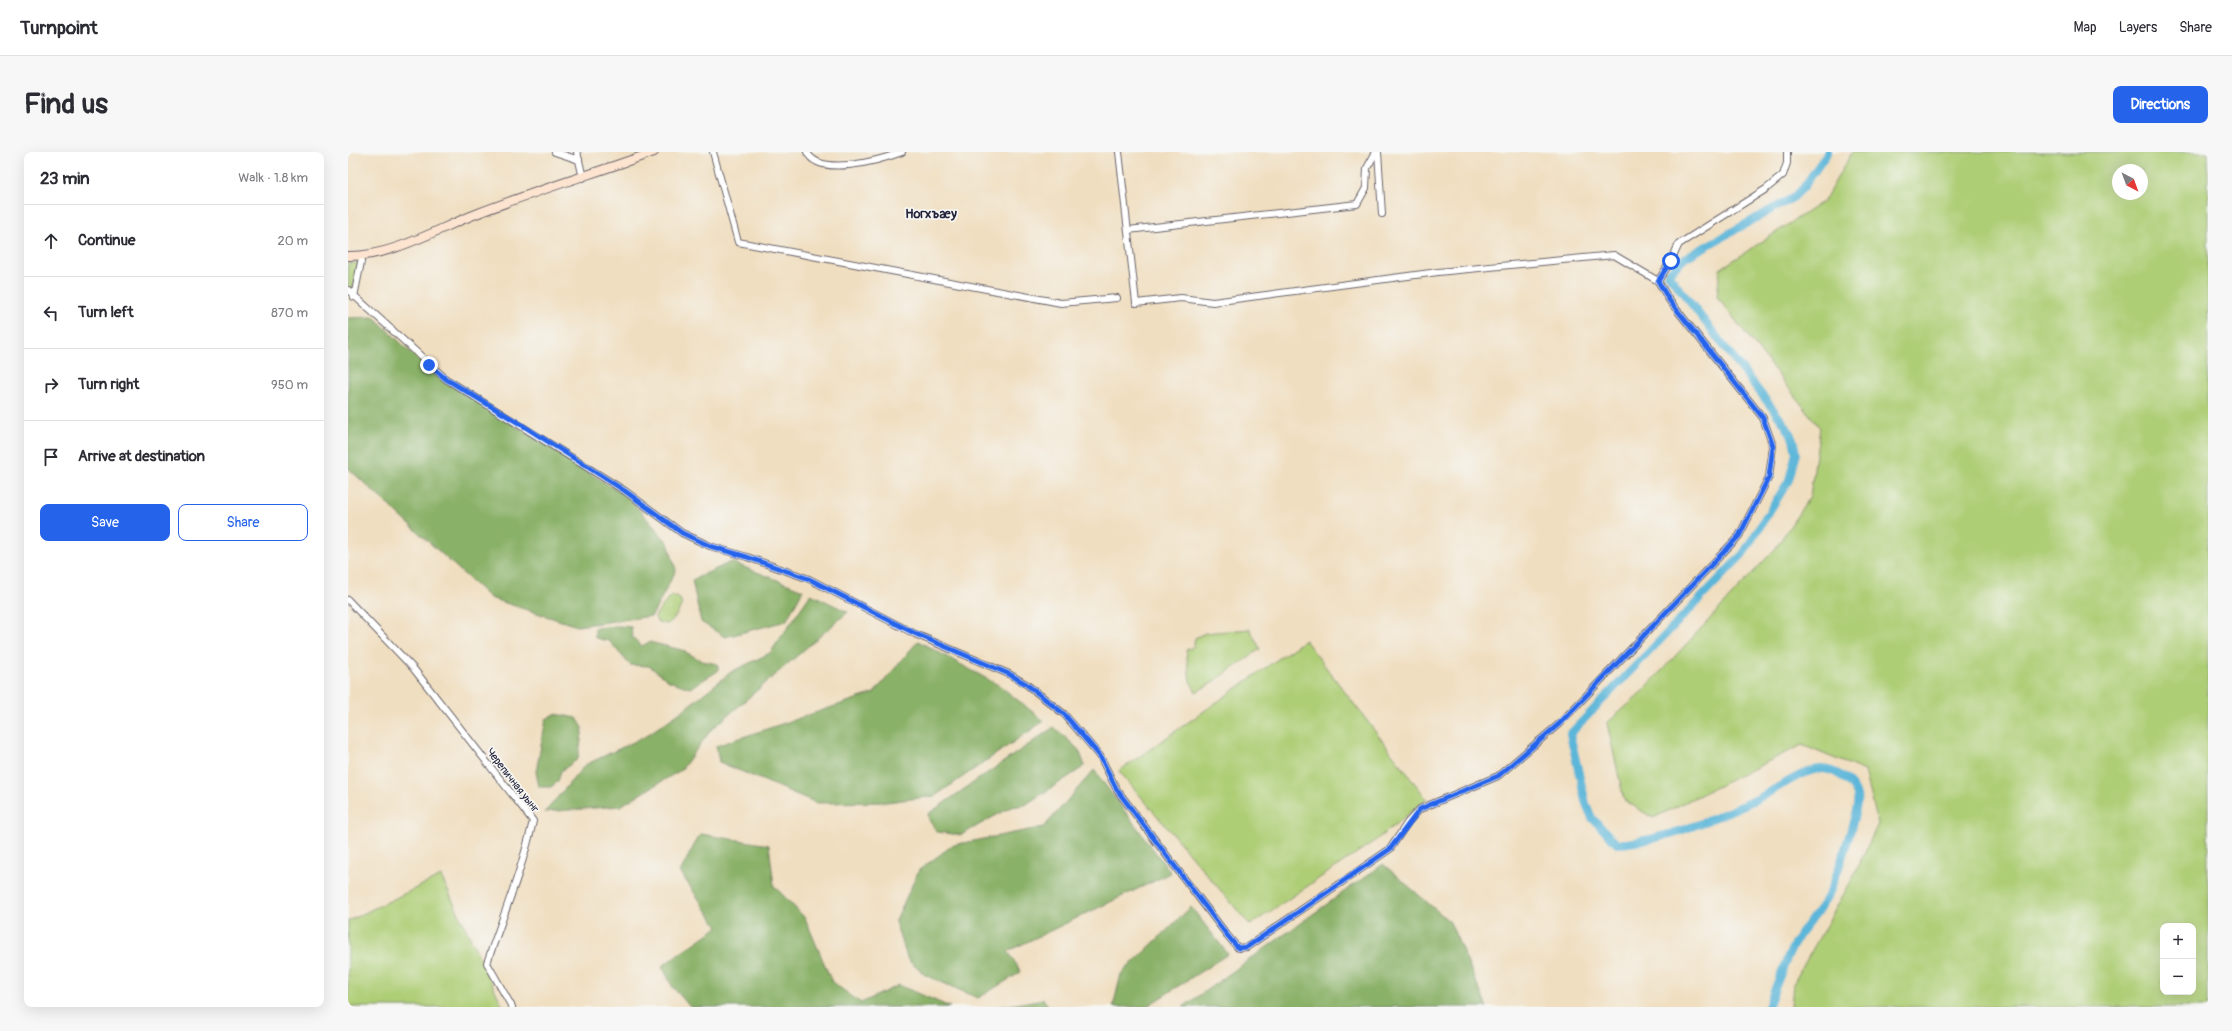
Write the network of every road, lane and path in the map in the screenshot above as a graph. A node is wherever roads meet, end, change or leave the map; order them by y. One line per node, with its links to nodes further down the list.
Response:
1 (555, 152): 10 (street)
2 (577, 152): 10 (street)
3 (654, 152): 11 (main road)
4 (713, 152): 19 (street)
5 (807, 152): 6 (street)
6 (902, 152)
7 (1119, 152): 13 (street)
8 (1377, 152): 12 (street); 13 (street)
9 (1787, 152): 16 (street)
10 (579, 160): 11 (street)
11 (583, 178): 15 (main road)
12 (1382, 214)
13 (1128, 230): 16 (street)
14 (348, 256): 15 (main road)
15 (362, 257): 18 (street)
16 (1658, 281): 18 (street)
17 (348, 290): 18 (street)
18 (354, 297)
19 (1117, 298)
20 (348, 600): 21 (street, Черепичная уынг)
21 (512, 1007)

